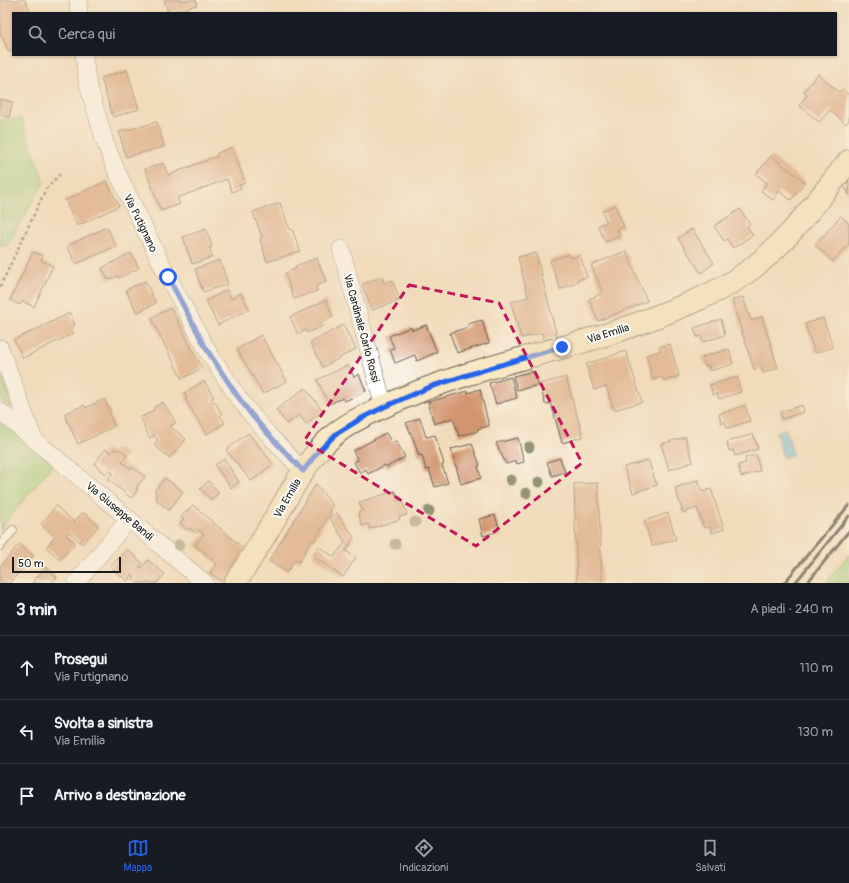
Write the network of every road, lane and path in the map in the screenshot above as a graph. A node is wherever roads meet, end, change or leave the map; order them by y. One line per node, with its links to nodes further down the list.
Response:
1 (78, 0): 2 (street)
2 (79, 12)
3 (84, 56): 12 (street, Via Putignano)
4 (849, 161): 9 (main road, Via Emilia)
5 (60, 174): 7 (path)
6 (340, 249): 9 (street, Via Cardinale Carlo Rossi)
7 (0, 287)
8 (0, 348): 11 (street, Via Giuseppe Bandi)
9 (384, 407): 12 (main road, Via Emilia)
10 (0, 411): 11 (street, Via Giuseppe Bandi)
11 (34, 440): 13 (street, Via Giuseppe Bandi)
12 (303, 471): 18 (main road, Via Emilia)
13 (129, 519): 16 (street); 17 (street, Via Giuseppe Bandi)
14 (13, 530): 15 (lane)
15 (0, 546)
16 (76, 583)
17 (205, 583)
18 (235, 583)

